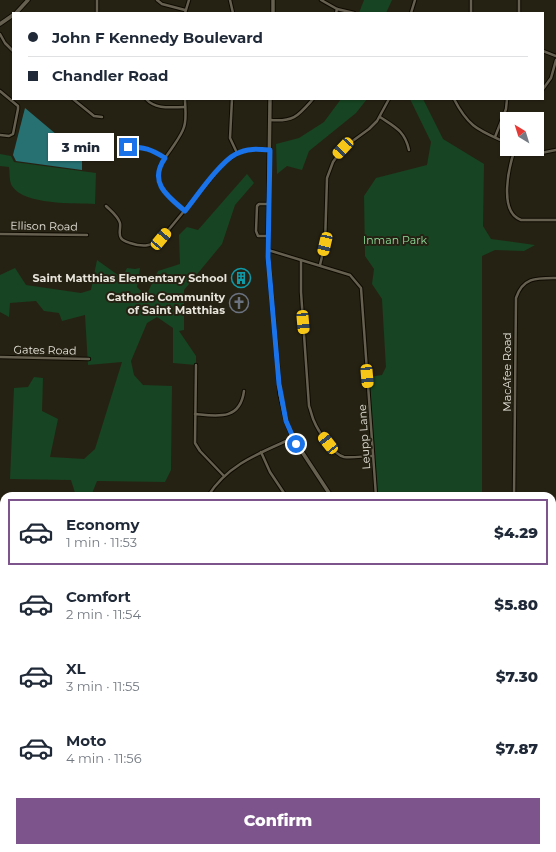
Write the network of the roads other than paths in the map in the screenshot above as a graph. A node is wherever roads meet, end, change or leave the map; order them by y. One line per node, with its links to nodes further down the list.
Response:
1 (28, 0): 13 (street)
2 (97, 0): 14 (street)
3 (157, 0): 12 (street)
4 (189, 0): 12 (street)
5 (230, 0): 15 (street)
6 (273, 0): 16 (street)
7 (321, 0): 11 (street)
8 (415, 0): 19 (street)
9 (471, 0): 20 (street)
10 (519, 0): 21 (street)
11 (337, 9): 17 (street); 18 (street)
12 (185, 11)
13 (17, 12)
14 (97, 12)
15 (233, 12)
16 (273, 12)
17 (336, 12)
18 (350, 12)
19 (411, 12)
20 (471, 12)
21 (519, 12)
22 (12, 16): 23 (street)
23 (0, 24)
24 (0, 34): 25 (street)
25 (12, 50)
26 (544, 51): 27 (street)
27 (556, 56)
28 (556, 60): 29 (street)
29 (544, 88)
30 (0, 91): 44 (street)
31 (74, 100): 41 (street)
32 (147, 100): 40 (street)
33 (186, 100): 40 (street)
34 (232, 100): 52 (street)
35 (270, 100): 43 (street)
36 (313, 100): 43 (street)
37 (388, 100): 42 (street)
38 (455, 100): 45 (street)
39 (507, 100): 45 (street)
40 (185, 107): 54 (street)
41 (102, 117)
42 (380, 117): 49 (street); 64 (street)
43 (270, 120): 48 (street)
44 (0, 135)
45 (495, 137): 46 (street)
46 (500, 140)
47 (128, 147): 54 (street)
48 (270, 150): 52 (street); 55 (street)
49 (409, 150)
50 (556, 150): 51 (street)
51 (544, 152)
52 (237, 153): 57 (street)
53 (513, 156): 58 (street)
54 (165, 158): 57 (street)
55 (269, 204): 61 (street); 61 (street)
56 (106, 206): 57 (street)
57 (185, 211)
58 (556, 220)
59 (0, 234): 60 (street, Ellison Road)
60 (87, 235)
61 (269, 236): 62 (street)
62 (268, 250): 63 (street, Leupp Lane); 71 (street)
63 (301, 260): 64 (street, Leupp Lane); 73 (street)
64 (320, 265): 73 (street, Leupp Lane)
65 (556, 278): 79 (street, MacAfee Road)
66 (0, 357): 67 (street, Gates Road)
67 (89, 359)
68 (196, 365): 70 (street)
69 (244, 391): 70 (street)
70 (195, 414): 74 (street)
71 (293, 438): 72 (street); 77 (street)
72 (261, 452): 74 (street); 76 (street)
73 (373, 456): 78 (street, Leupp Lane)
74 (224, 476): 75 (street)
75 (211, 492)
76 (283, 492)
77 (328, 492)
78 (376, 492)
79 (514, 492)

